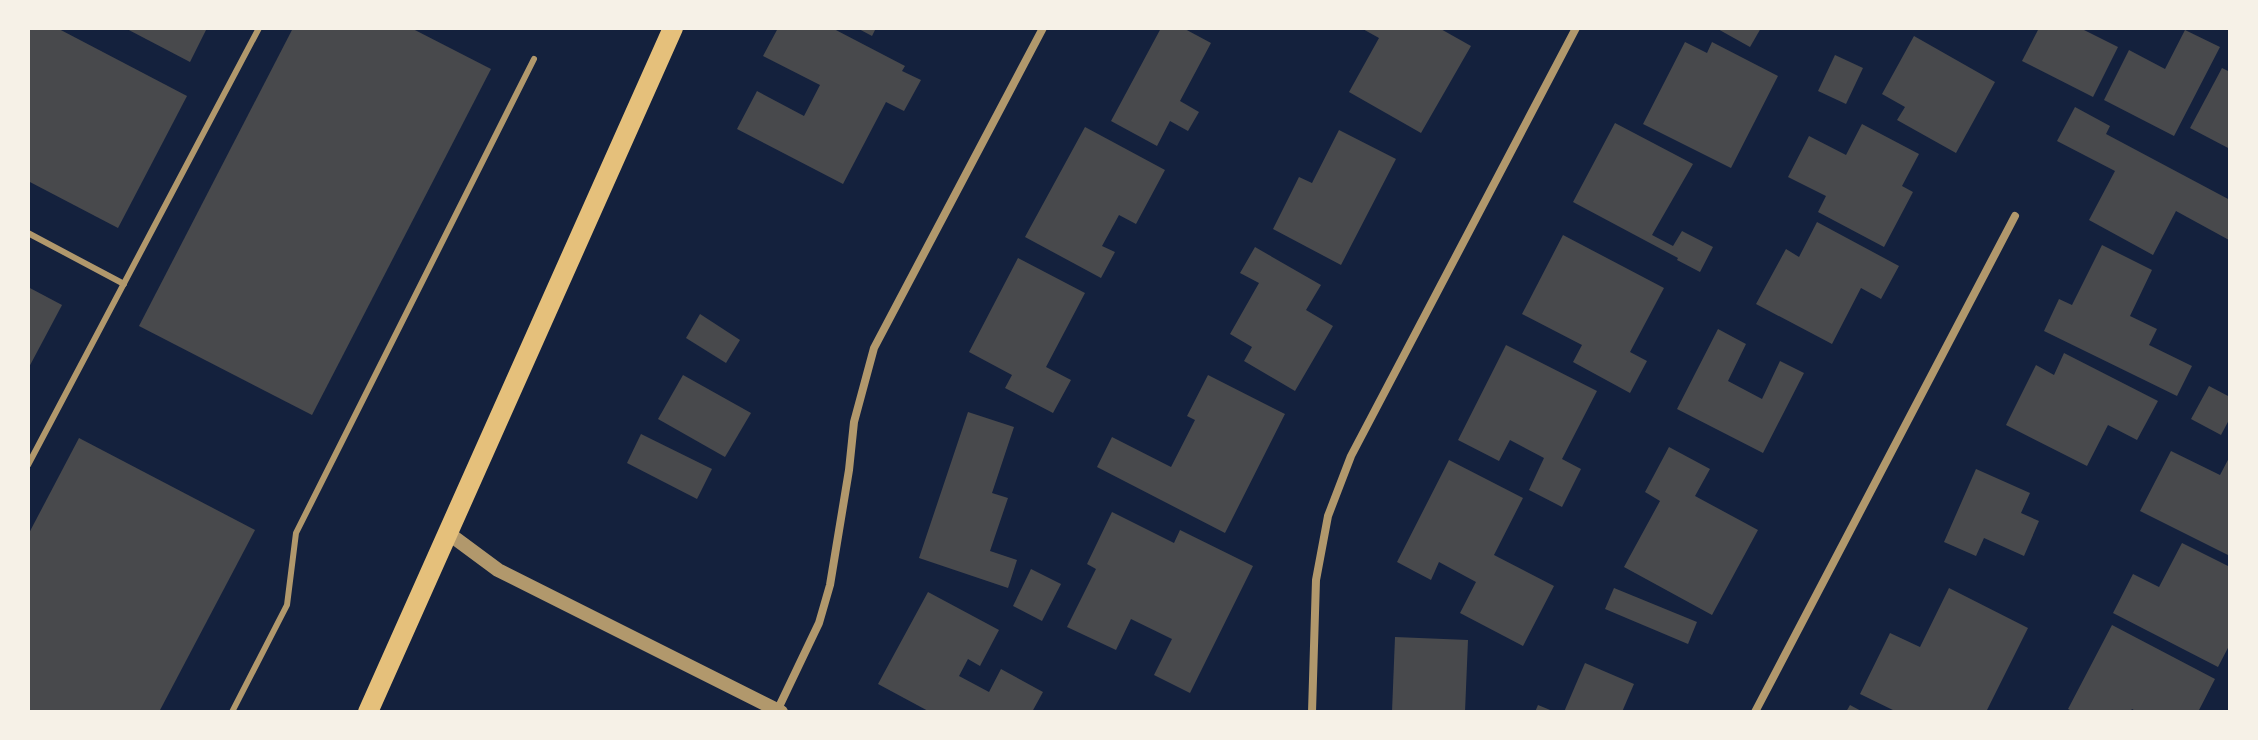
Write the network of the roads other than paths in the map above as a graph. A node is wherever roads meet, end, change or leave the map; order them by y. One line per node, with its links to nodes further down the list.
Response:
1 (259, 28): 8 (lane)
2 (673, 28): 10 (main road)
3 (1043, 28): 11 (street)
4 (1576, 28): 14 (street)
5 (534, 59): 12 (lane)
6 (2015, 216): 15 (street)
7 (28, 233): 8 (lane)
8 (124, 284): 9 (lane)
9 (28, 465)
10 (448, 533): 11 (street); 13 (main road)
11 (779, 711)
12 (232, 712)
13 (368, 712)
14 (1312, 712)
15 (1755, 712)

